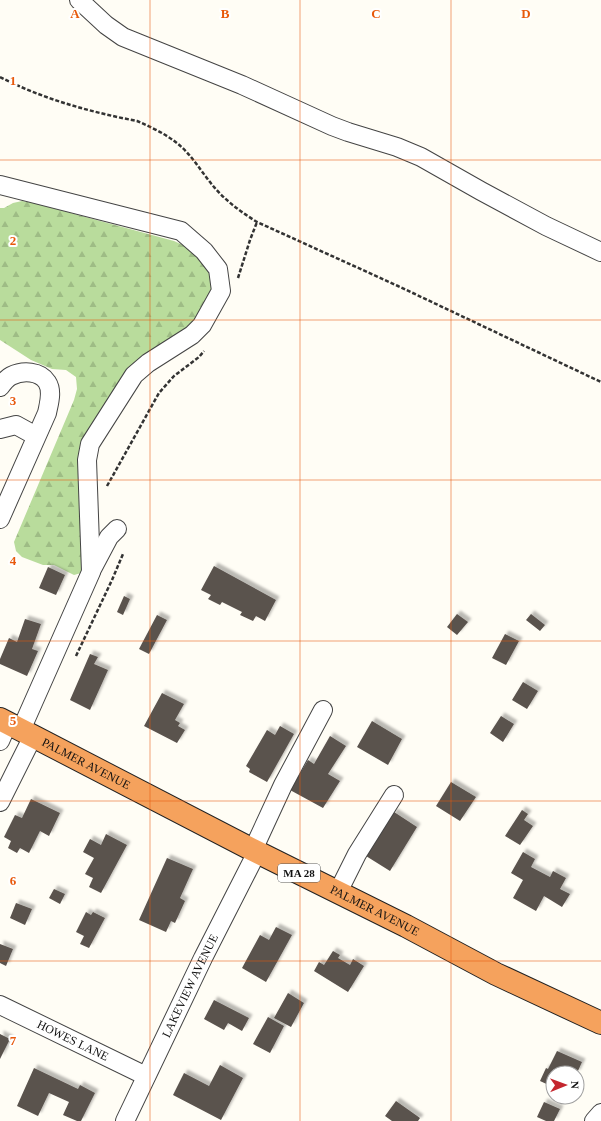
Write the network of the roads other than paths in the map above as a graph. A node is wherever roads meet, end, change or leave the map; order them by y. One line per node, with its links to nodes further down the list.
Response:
1 (78, 0): 3 (street)
2 (0, 185): 9 (street)
3 (601, 252)
4 (0, 387): 6 (street)
5 (0, 430): 6 (street)
6 (36, 436): 7 (street)
7 (0, 519)
8 (117, 529): 9 (street)
9 (91, 572): 11 (street)
10 (323, 710): 14 (street, LAKEVIEW AVENUE)
11 (12, 730): 13 (street); 14 (highway, PALMER AVENUE / MA 28)
12 (394, 795): 15 (street)
13 (0, 802)
14 (255, 851): 15 (highway, PALMER AVENUE / MA 28); 18 (street, LAKEVIEW AVENUE)
15 (338, 892): 17 (highway, PALMER AVENUE / MA 28)
16 (0, 1006): 18 (street, HOWES LANE)
17 (601, 1023)
18 (146, 1076): 20 (street, LAKEVIEW AVENUE)
19 (601, 1113): 21 (street)
20 (125, 1121)
21 (594, 1121)

